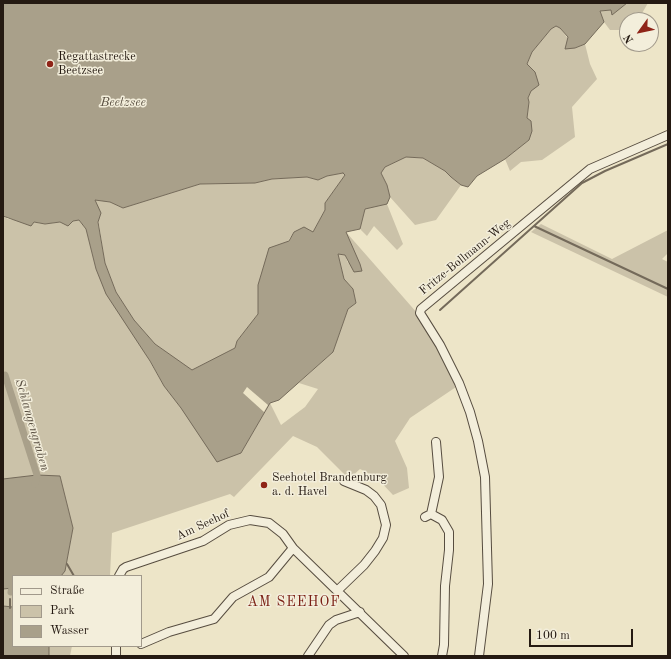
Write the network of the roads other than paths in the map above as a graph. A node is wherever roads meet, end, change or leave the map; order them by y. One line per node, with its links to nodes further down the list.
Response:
1 (668, 135): 12 (street, Fritze-Bollmann-Weg)
2 (436, 442): 11 (street)
3 (344, 481): 6 (street)
4 (293, 548): 5 (street, Am Seehof); 6 (street, Am Seehof); 8 (street)
5 (120, 575)
6 (338, 590): 7 (street, Am Seehof)
7 (360, 612): 9 (street); 10 (street, Am Seehof)
8 (142, 644)
9 (308, 656)
10 (404, 656)
11 (442, 656)
12 (479, 656)

